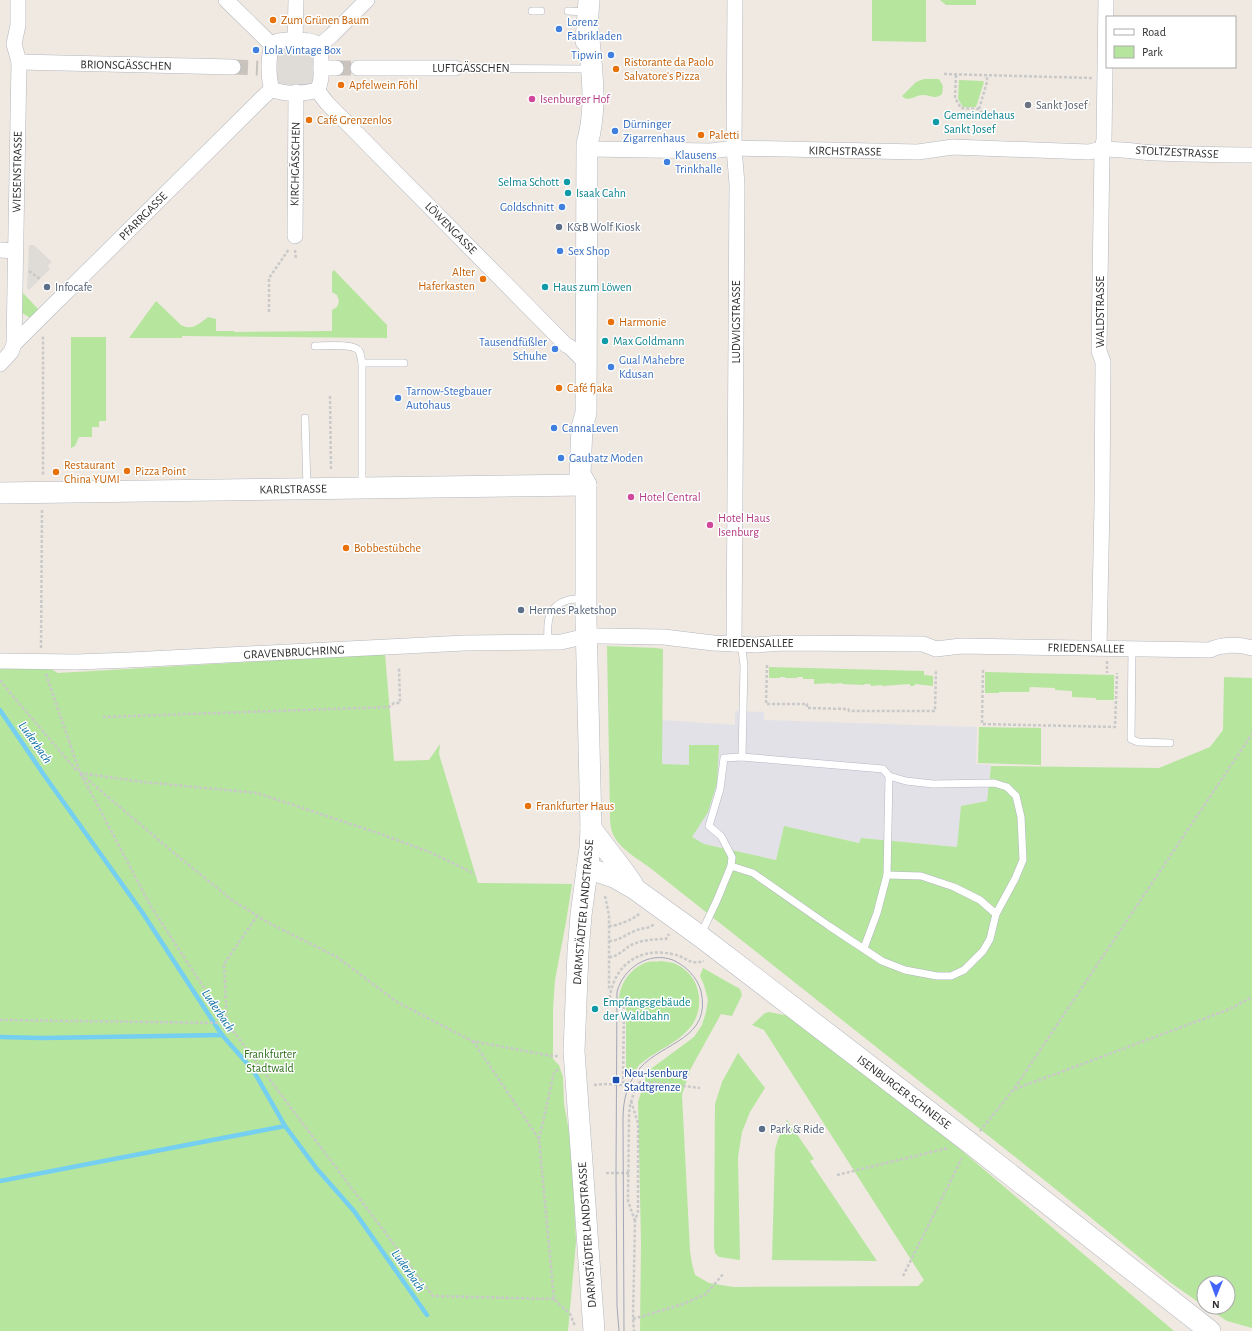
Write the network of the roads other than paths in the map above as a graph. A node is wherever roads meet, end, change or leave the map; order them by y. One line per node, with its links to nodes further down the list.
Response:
1 (18, 0): 14 (street, WIESENSTRASSE)
2 (226, 0): 12 (street)
3 (296, 0): 11 (street)
4 (367, 0): 13 (street)
5 (735, 0): 23 (street, LUDWIGSTRASSE)
6 (1106, 0): 24 (street, WALDSTRASSE)
7 (532, 11): 8 (lane)
8 (541, 11)
9 (568, 11): 10 (lane)
10 (588, 13): 18 (main road); 22 (main road)
11 (292, 40): 12 (street); 13 (street)
12 (272, 45): 19 (street)
13 (319, 46): 20 (street)
14 (18, 62): 15 (street, BRIONSGÄSSCHEN); 27 (street, WIESENSTRASSE)
15 (233, 67)
16 (358, 68): 17 (street, LUFTGÄSSCHEN)
17 (455, 68): 18 (lane, LUFTGÄSSCHEN)
18 (583, 69): 22 (main road)
19 (272, 89): 21 (street); 28 (street, PFARRGASSE)
20 (317, 90): 21 (street); 33 (street, LÖWENGASSE)
21 (296, 92): 26 (street, KIRCHGÄSSCHEN)
22 (587, 146): 23 (street, KIRCHSTRASSE); 33 (main road)
23 (734, 148): 24 (street, KIRCHSTRASSE); 42 (street, LUDWIGSTRASSE)
24 (1102, 149): 25 (street, STOLTZESTRASSE); 43 (street, WALDSTRASSE)
25 (1252, 155)
26 (294, 241)
27 (7, 251): 28 (street, WIESENSTRASSE)
28 (14, 344): 32 (street, PFARRGASSE)
29 (315, 346): 30 (lane)
30 (362, 363): 31 (lane); 36 (lane)
31 (404, 363)
32 (0, 364)
33 (587, 364): 35 (main road)
34 (305, 418): 37 (lane)
35 (586, 485): 36 (main road, KARLSTRASSE); 39 (main road, DARMSTÄDTER LANDSTRASSE)
36 (362, 488): 37 (main road, KARLSTRASSE)
37 (307, 489): 38 (main road, KARLSTRASSE)
38 (0, 493)
39 (586, 598): 40 (main road, DARMSTÄDTER LANDSTRASSE); 41 (lane)
40 (587, 636): 41 (street, GRAVENBRUCHRING); 42 (street, FRIEDENSALLEE); 52 (main road, DARMSTÄDTER LANDSTRASSE)
41 (548, 642): 48 (street, GRAVENBRUCHRING)
42 (739, 644): 43 (street, FRIEDENSALLEE); 50 (lane)
43 (1099, 648): 44 (street, FRIEDENSALLEE)
44 (1132, 648): 46 (street, FRIEDENSALLEE); 49 (lane)
45 (1252, 648): 46 (street, FRIEDENSALLEE)
46 (1210, 650): 47 (street, FRIEDENSALLEE)
47 (1252, 653)
48 (0, 661)
49 (1170, 743)
50 (742, 757): 51 (lane); 53 (lane)
51 (889, 776): 55 (lane); 57 (lane)
52 (590, 828): 54 (main road, DARMSTÄDTER LANDSTRASSE); 56 (main road)
53 (731, 866): 58 (lane); 59 (lane)
54 (588, 868): 56 (main road, ISENBURGER SCHNEISE); 60 (main road, DARMSTÄDTER LANDSTRASSE)
55 (887, 875): 57 (lane); 59 (lane)
56 (635, 889): 58 (main road, ISENBURGER SCHNEISE)
57 (996, 914): 59 (lane)
58 (700, 936): 61 (main road, ISENBURGER SCHNEISE)
59 (864, 948)
60 (594, 1331)
61 (1210, 1331)

